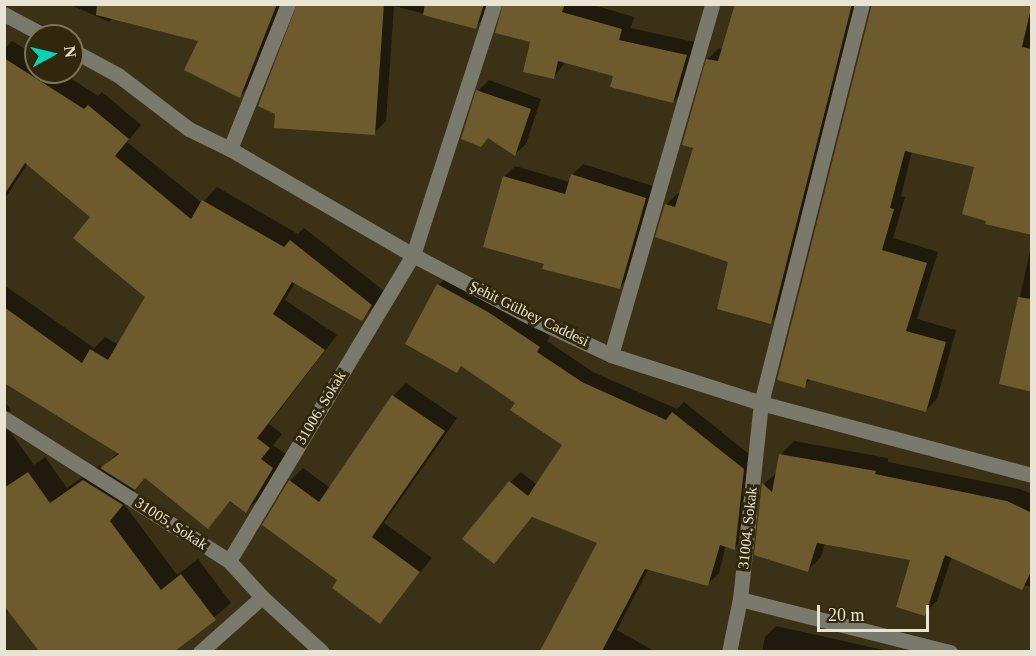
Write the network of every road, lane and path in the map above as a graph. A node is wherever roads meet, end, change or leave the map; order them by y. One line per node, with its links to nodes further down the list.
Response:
1 (288, 4): 8 (street)
2 (494, 4): 9 (street, 31006. Sokak)
3 (712, 4): 10 (street)
4 (862, 4): 11 (street, 31004. Sokak)
5 (4, 14): 6 (street)
6 (24, 25)
7 (84, 57): 8 (street, Şehit Gülbey Caddesi)
8 (230, 149): 9 (street, Şehit Gülbey Caddesi)
9 (413, 255): 10 (street, Şehit Gülbey Caddesi); 14 (street, 31006. Sokak)
10 (611, 355): 11 (street, Şehit Gülbey Caddesi)
11 (762, 403): 13 (street, Şehit Gülbey Caddesi); 16 (street, 31004. Sokak)
12 (4, 418): 14 (street, 31005. Sokak)
13 (1032, 475)
14 (229, 561): 15 (street, 31005. Sokak)
15 (262, 597): 17 (street); 18 (street, 31005. Sokak)
16 (740, 599): 19 (street, 31004. Sokak); 20 (street)
17 (200, 651)
18 (322, 651)
19 (729, 651)
20 (950, 651)

